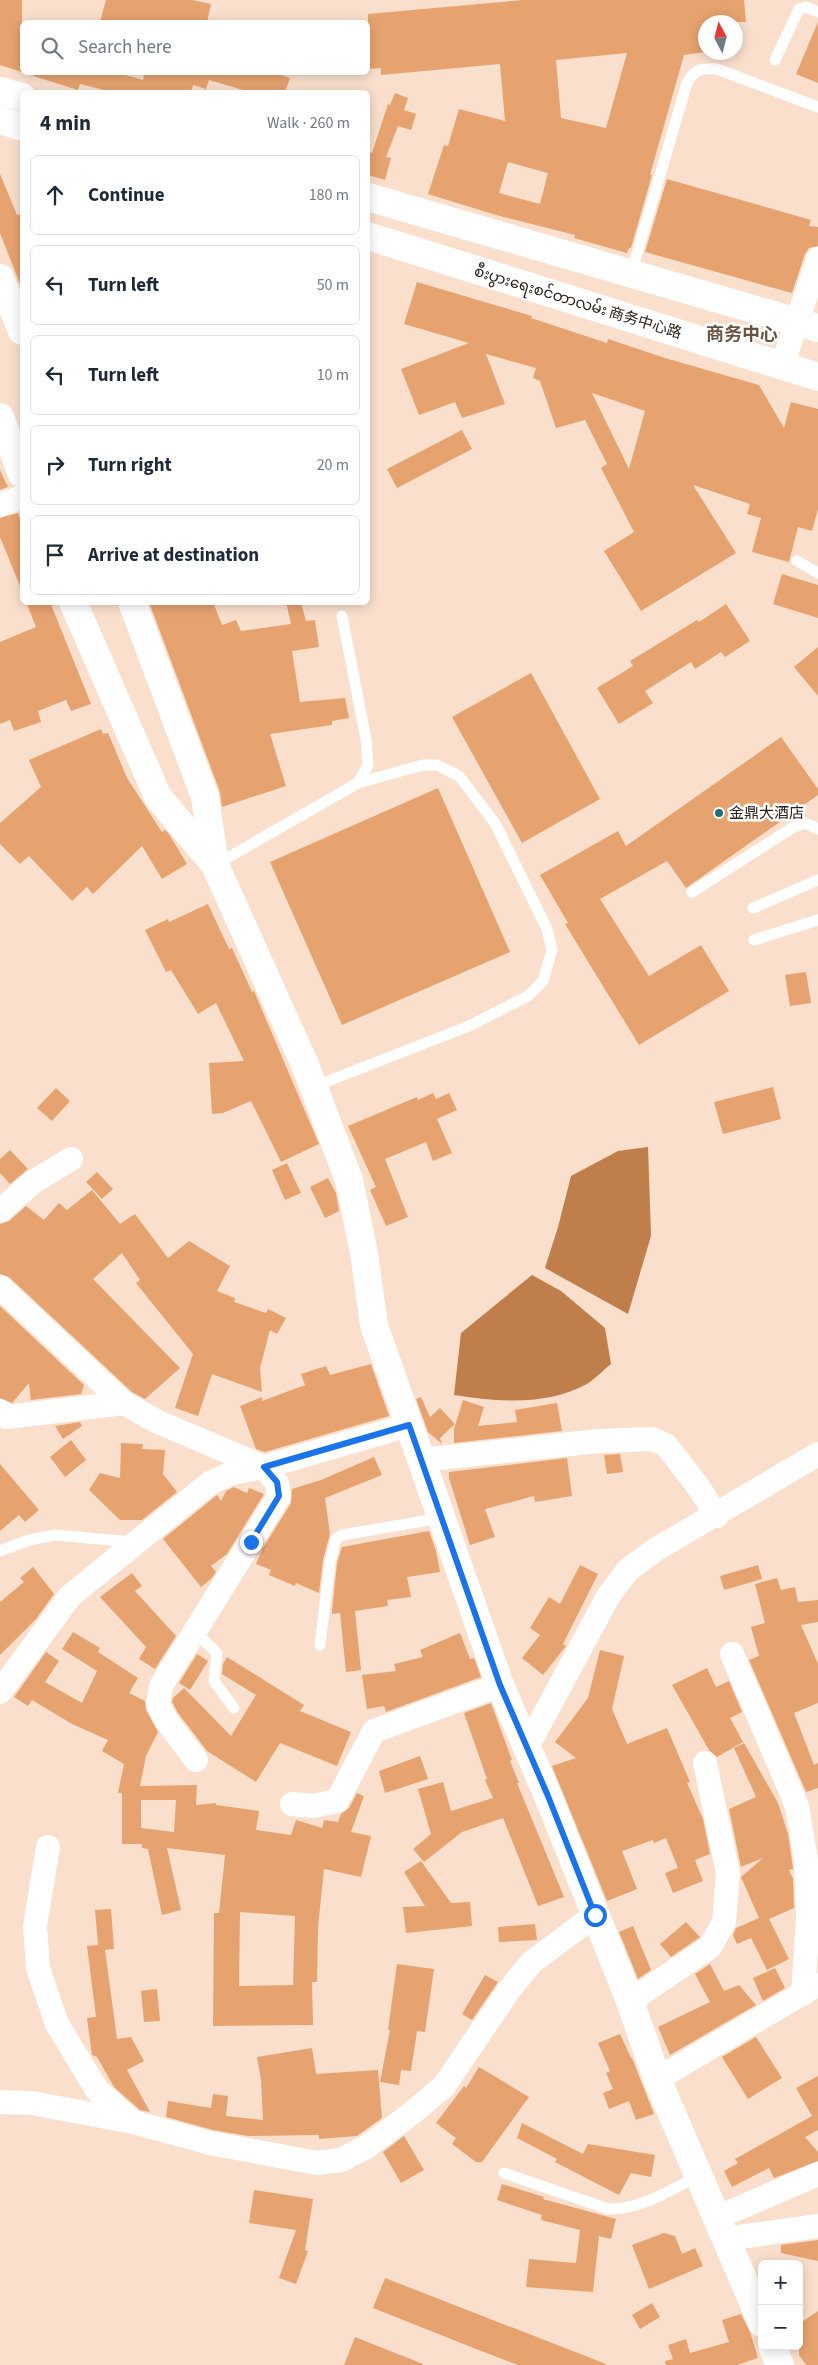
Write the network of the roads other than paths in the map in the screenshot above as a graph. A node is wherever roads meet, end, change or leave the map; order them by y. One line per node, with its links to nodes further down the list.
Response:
1 (818, 12): 2 (lane)
2 (775, 60)
3 (0, 91): 4 (main road)
4 (20, 97)
5 (818, 107): 13 (lane)
6 (0, 120): 7 (main road)
7 (20, 126)
8 (370, 198): 9 (main road)
9 (453, 222): 11 (main road); 13 (main road)
10 (370, 237): 11 (main road, စီးပွားရေးစင်တာလမ်း 商务中心路)
11 (438, 258): 17 (main road, စီးပွားရေးစင်တာလမ်း 商务中心路)
12 (818, 259): 15 (street)
13 (631, 274): 15 (main road)
14 (0, 278): 16 (main road)
15 (807, 324): 17 (street)
16 (20, 326)
17 (782, 366): 18 (main road, စီးပွားရေးစင်တာလမ်း 商务中心路)
18 (818, 377)
19 (0, 417): 20 (main road)
20 (20, 469)
21 (20, 499): 22 (street)
22 (0, 506)
23 (797, 562): 24 (lane)
24 (818, 574)
25 (74, 605): 30 (main road)
26 (133, 605): 30 (main road)
27 (342, 616): 28 (lane)
28 (358, 784): 30 (lane); 36 (lane)
29 (818, 829): 32 (lane)
30 (215, 865): 36 (main road)
31 (818, 880): 33 (lane)
32 (692, 892)
33 (753, 908)
34 (818, 920): 35 (lane)
35 (754, 940)
36 (313, 1087): 42 (main road)
37 (71, 1158): 38 (street)
38 (0, 1211)
39 (0, 1287): 40 (street)
40 (124, 1403): 41 (street); 45 (street)
41 (0, 1411)
42 (409, 1425): 44 (main road); 45 (street)
43 (818, 1454): 46 (street)
44 (421, 1460): 46 (street); 47 (main road)
45 (264, 1467): 48 (street); 50 (street)
46 (717, 1516): 56 (street)
47 (441, 1518): 51 (lane); 53 (main road)
48 (136, 1543): 49 (lane); 54 (street)
49 (0, 1551)
50 (195, 1632): 55 (lane); 57 (street)
51 (320, 1646)
52 (732, 1654): 62 (street)
53 (500, 1685): 56 (main road); 59 (street)
54 (0, 1692)
55 (234, 1708)
56 (527, 1747): 61 (main road)
57 (196, 1760)
58 (706, 1763): 63 (street)
59 (292, 1804)
60 (48, 1847): 66 (street)
61 (595, 1915): 63 (main road); 66 (street)
62 (811, 1989): 64 (street)
63 (630, 2001): 64 (main road)
64 (657, 2079): 69 (main road)
65 (0, 2102): 66 (street)
66 (133, 2122)
67 (504, 2173): 69 (lane)
68 (818, 2174): 71 (street)
69 (698, 2176): 71 (main road)
70 (818, 2226): 71 (street)
71 (720, 2228): 72 (main road)
72 (758, 2314)
73 (774, 2350): 74 (main road)
74 (780, 2365)

